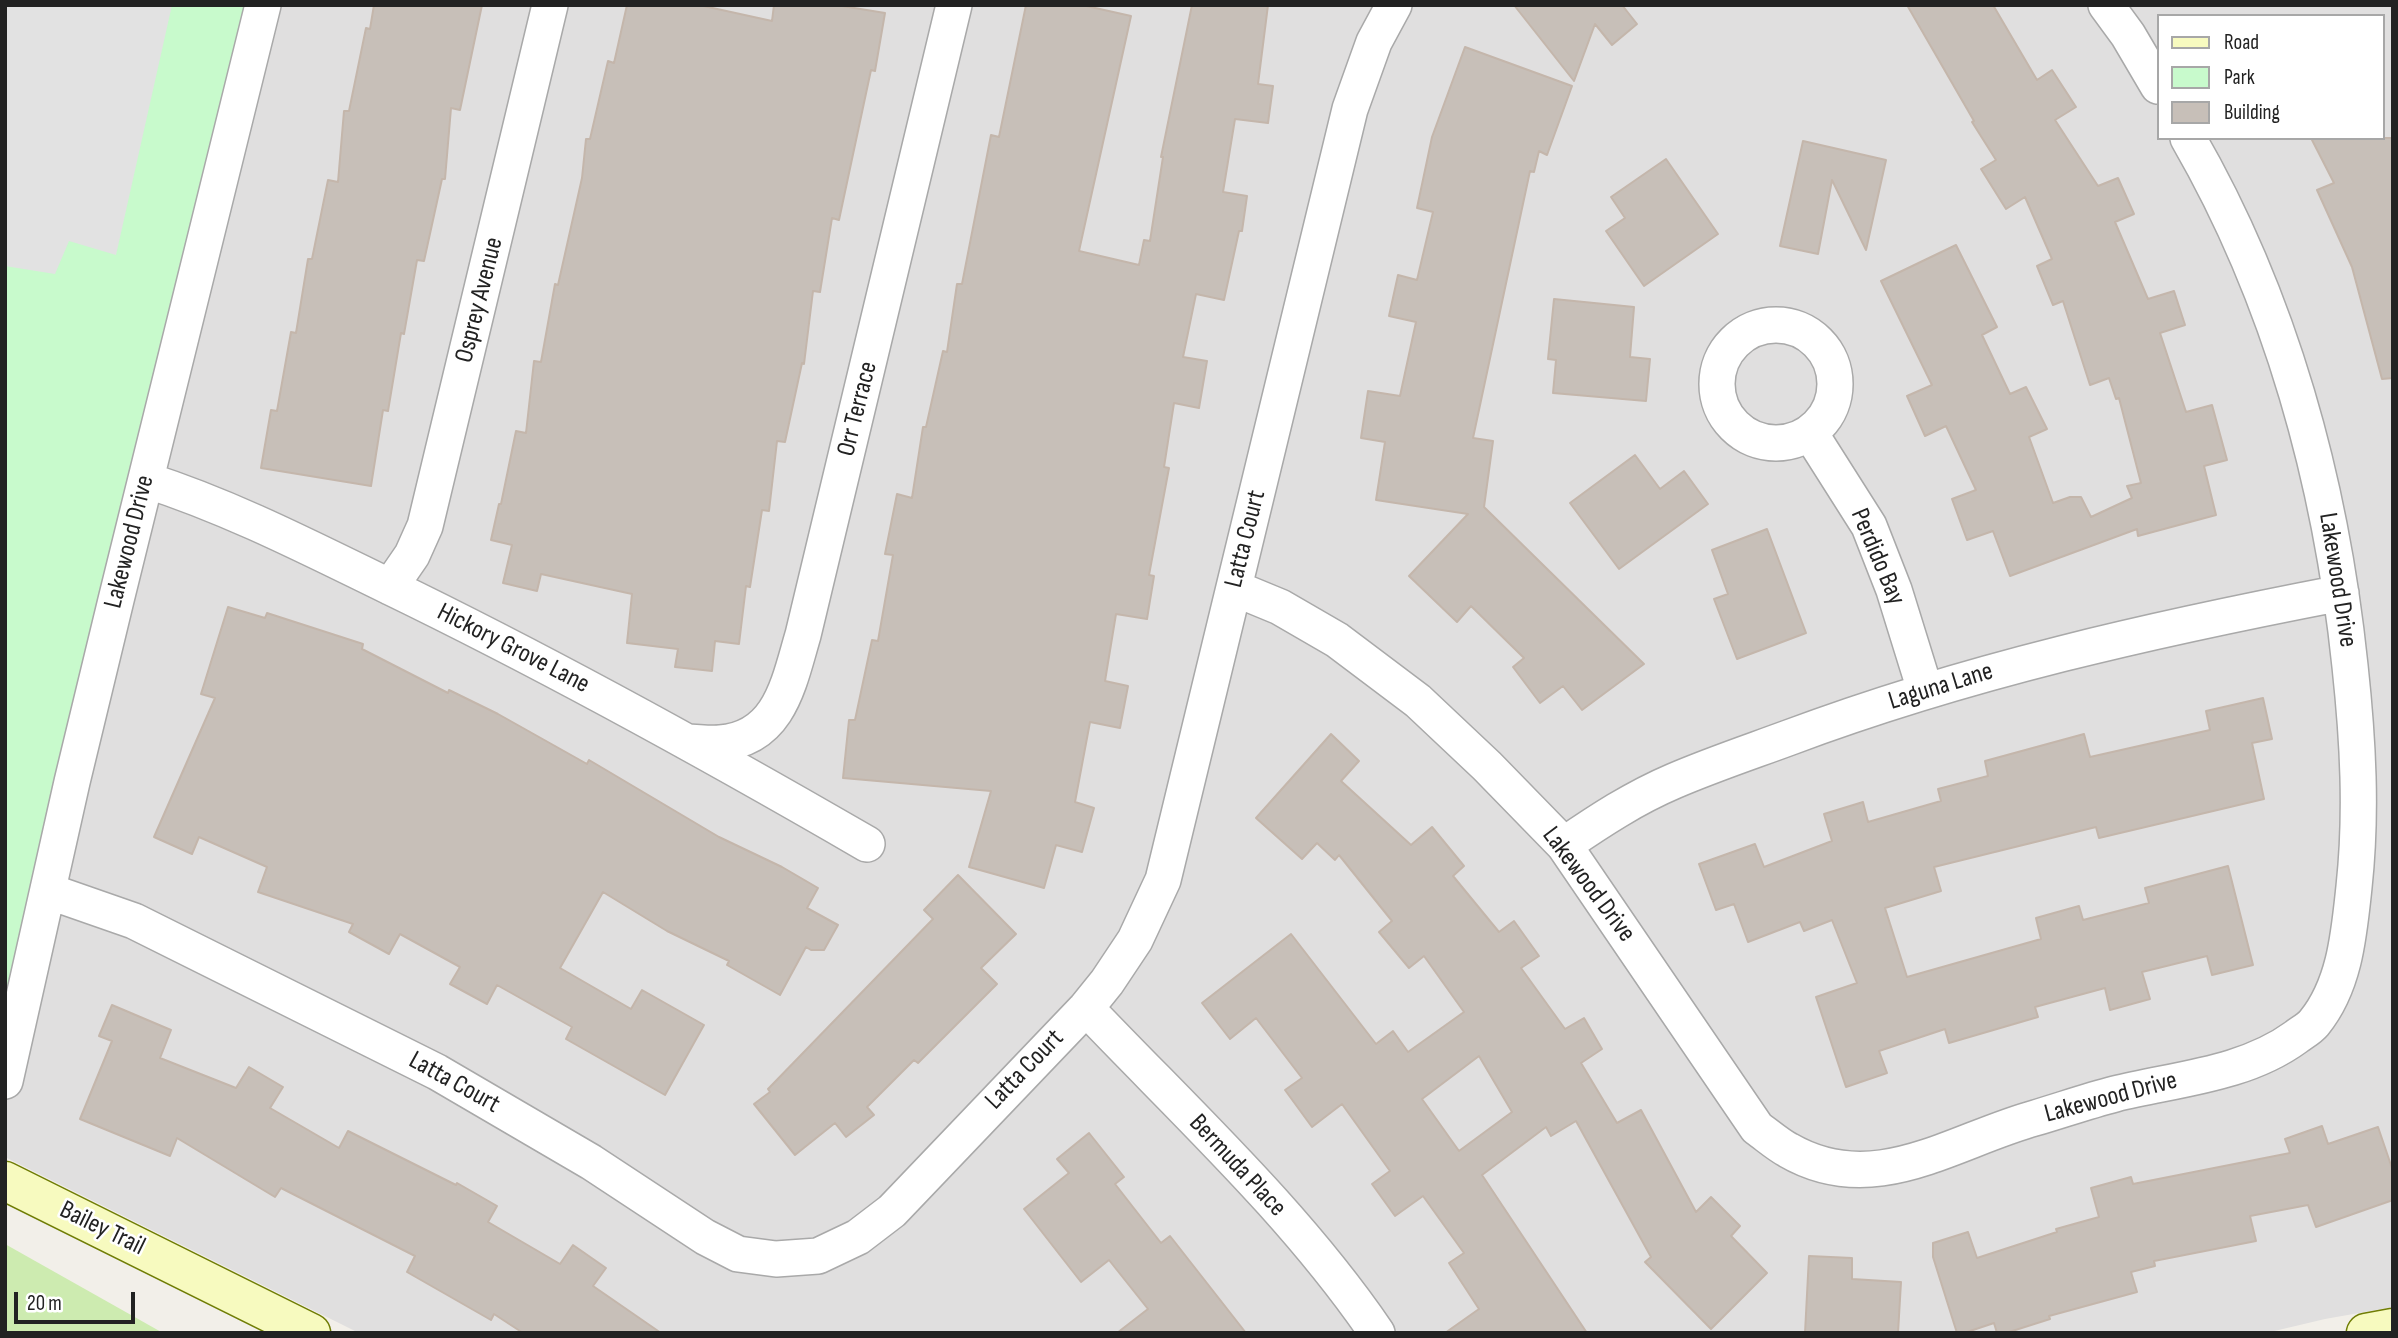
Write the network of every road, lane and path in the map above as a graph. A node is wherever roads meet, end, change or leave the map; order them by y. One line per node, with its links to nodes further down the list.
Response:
1 (263, 5): 9 (street, Lakewood Drive)
2 (550, 5): 10 (street, Osprey Avenue)
3 (954, 5): 14 (street, Orr Terrace)
4 (1394, 5): 11 (street, Latta Court)
5 (2106, 5): 6 (street)
6 (2156, 83)
7 (2190, 140): 12 (street, Lakewood Drive)
8 (1810, 433): 13 (street, Perdido Bay)
9 (146, 480): 10 (street, Hickory Grove Lane); 17 (street, Lakewood Drive)
10 (390, 587): 14 (street, Hickory Grove Lane)
11 (1234, 588): 16 (street, Lakewood Drive); 18 (street, Latta Court)
12 (2341, 593): 13 (street, Laguna Lane); 16 (street, Lakewood Drive)
13 (1925, 690): 16 (street, Laguna Lane)
14 (687, 742): 15 (street, Hickory Grove Lane)
15 (867, 844)
16 (1564, 845)
17 (48, 891): 18 (street, Latta Court); 19 (street, Lakewood Drive)
18 (1086, 1008): 23 (street, Bermuda Place)
19 (5, 1081)
20 (5, 1181): 22 (street, Bailey Trail)
21 (2393, 1328): 24 (street)
22 (311, 1333)
23 (1377, 1333)
24 (2366, 1333)

